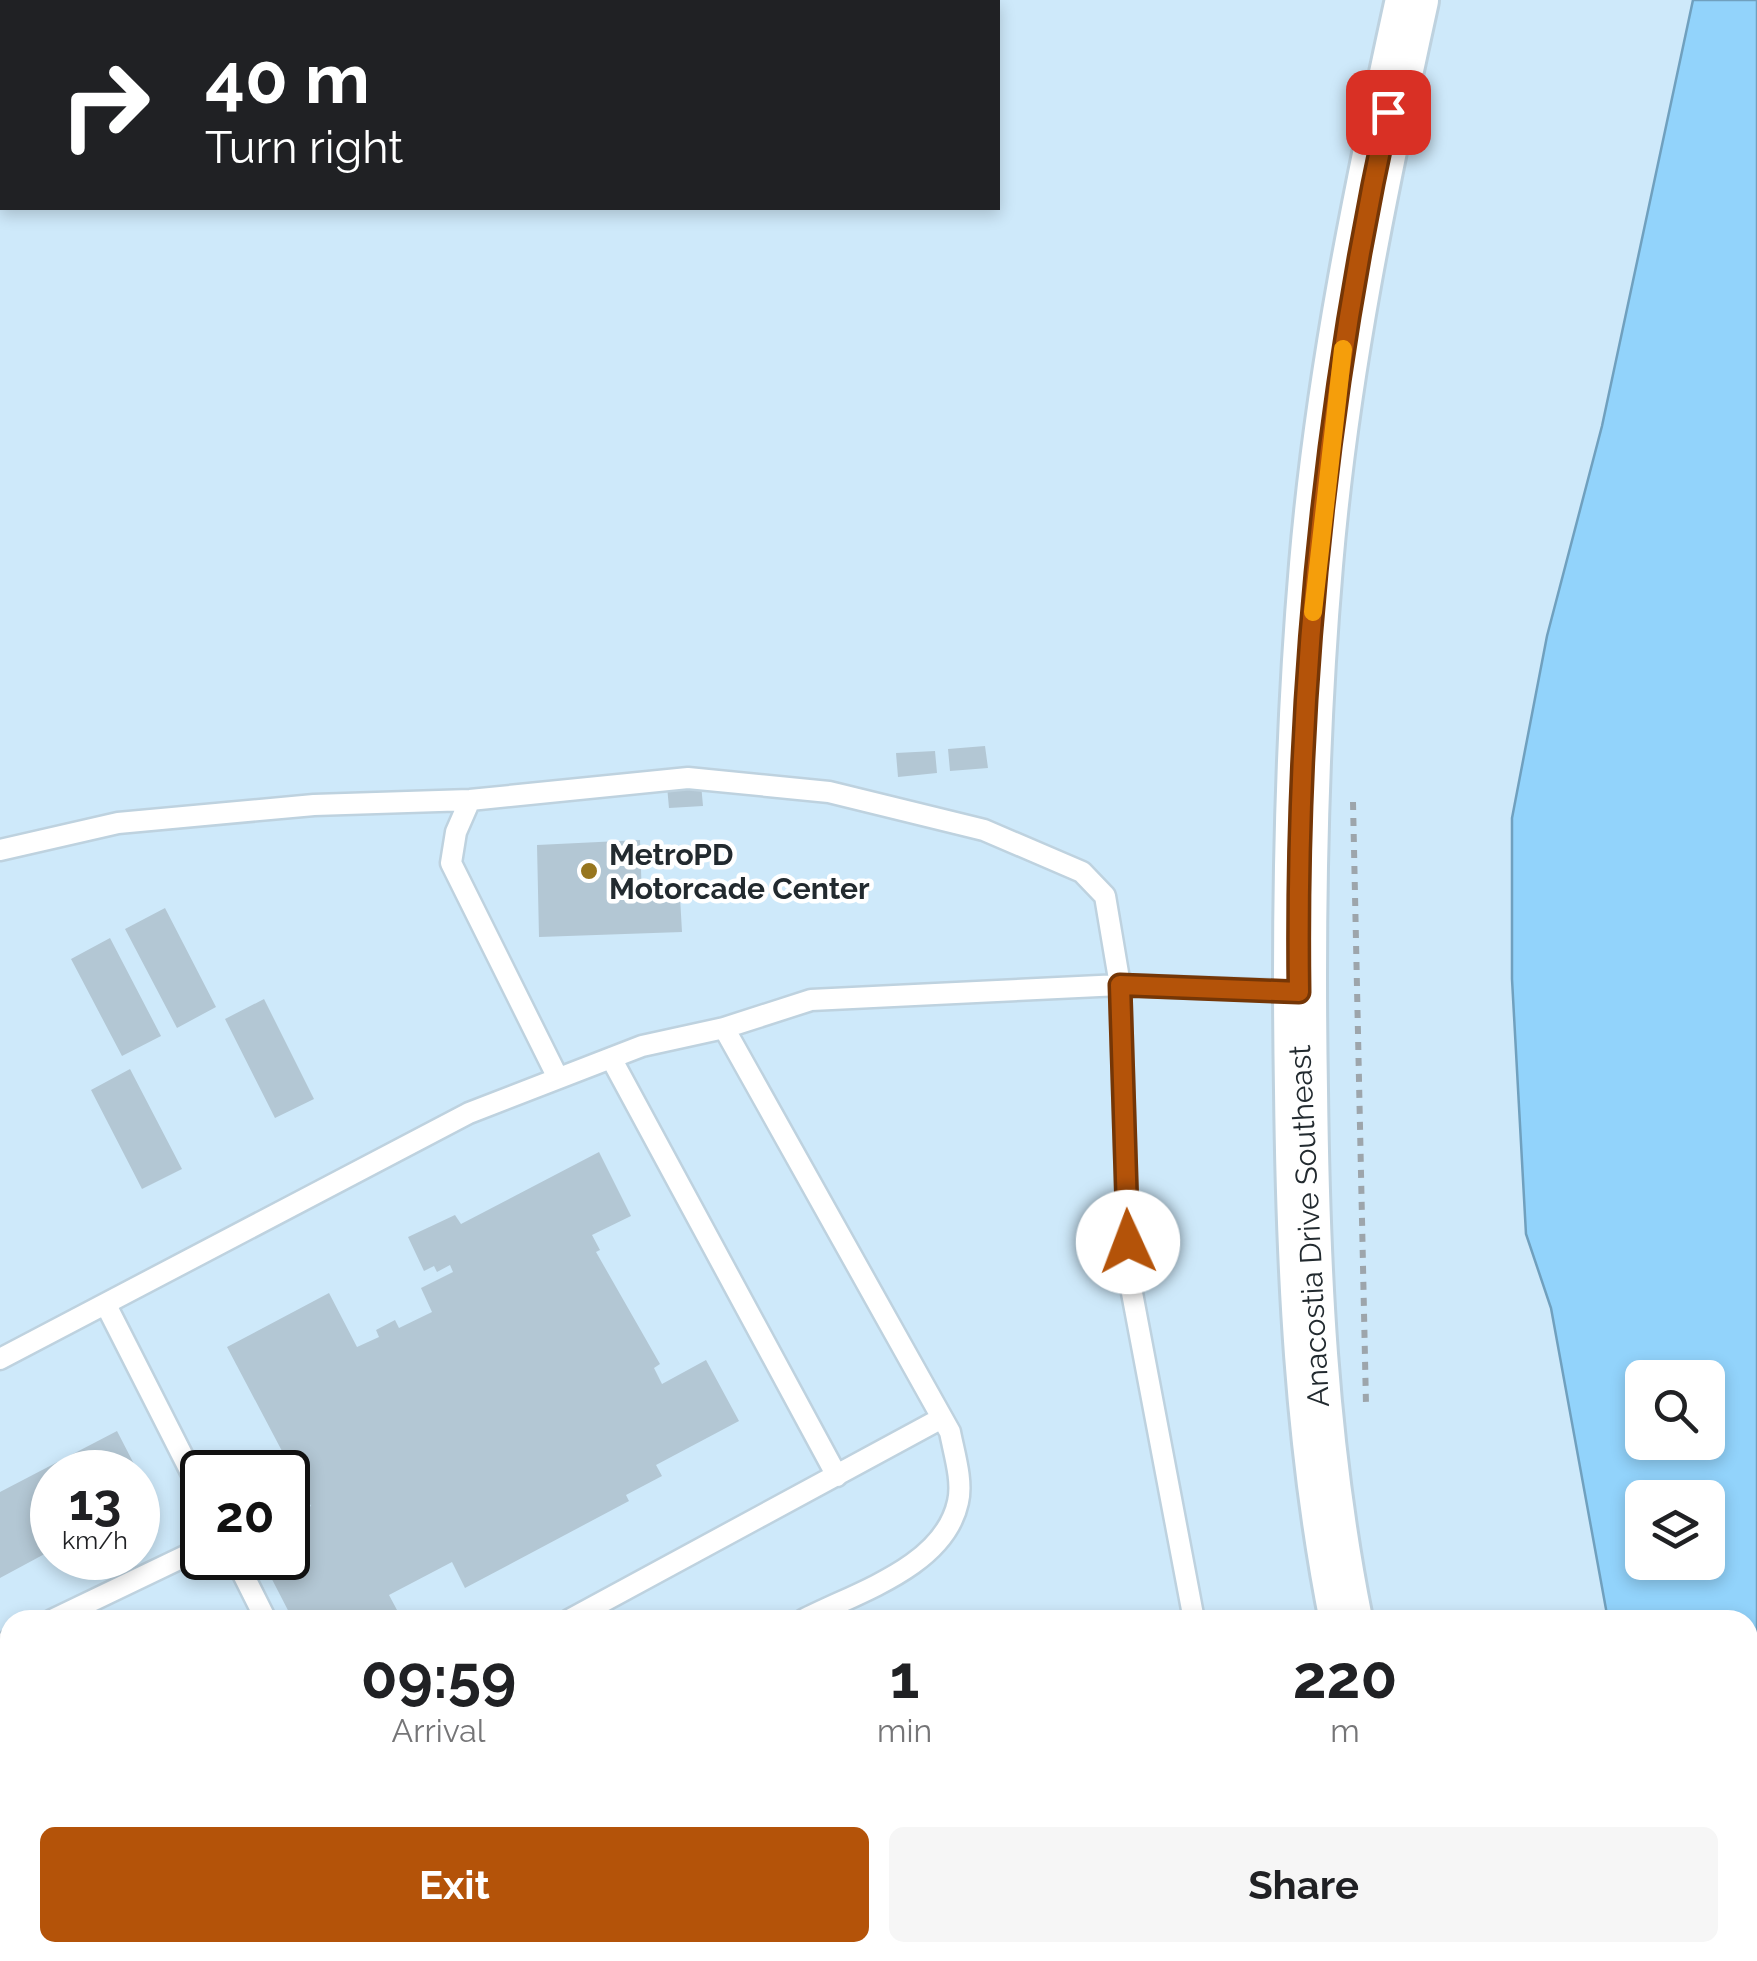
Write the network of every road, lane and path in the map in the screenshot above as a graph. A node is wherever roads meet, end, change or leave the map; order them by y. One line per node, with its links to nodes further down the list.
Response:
1 (1412, 0): 6 (street, Anacostia Drive Southeast)
2 (1352, 786): 12 (path)
3 (470, 800): 4 (lane); 5 (lane); 9 (lane)
4 (0, 850)
5 (1120, 985): 6 (lane); 7 (lane); 22 (lane)
6 (1299, 992): 23 (street, Anacostia Drive Southeast)
7 (724, 1028): 8 (lane); 13 (lane)
8 (611, 1058): 9 (lane); 15 (lane)
9 (558, 1078): 10 (lane)
10 (106, 1305): 11 (lane); 14 (lane)
11 (0, 1359)
12 (1366, 1412)
13 (942, 1418): 15 (lane); 21 (lane)
14 (180, 1451)
15 (837, 1476): 20 (lane)
16 (180, 1559): 18 (lane)
17 (246, 1580): 19 (lane)
18 (73, 1610)
19 (261, 1610)
20 (588, 1610)
21 (823, 1610)
22 (1192, 1610)
23 (1344, 1610)

